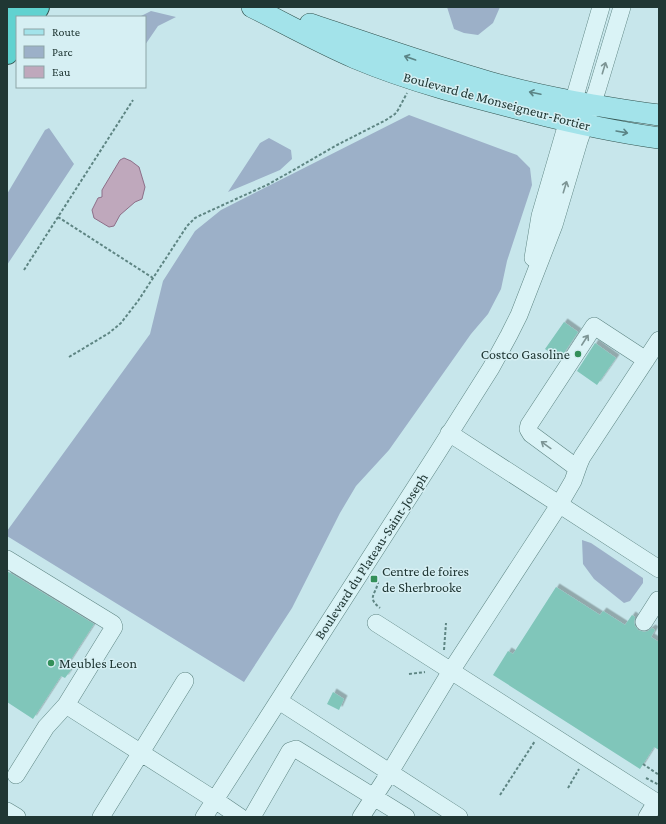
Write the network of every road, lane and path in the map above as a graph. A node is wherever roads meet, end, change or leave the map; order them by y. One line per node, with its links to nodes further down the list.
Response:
1 (19, 7): 8 (highway)
2 (38, 7): 7 (highway)
3 (252, 7): 11 (main road, Boulevard de Monseigneur-Fortier)
4 (263, 7): 13 (main road, Boulevard de Monseigneur-Fortier, one-way to 4)
5 (601, 7): 13 (street, Boulevard du Plateau-Saint-Joseph)
6 (622, 7): 13 (street, Boulevard du Plateau-Saint-Joseph, one-way to 6)
7 (33, 16)
8 (7, 31)
9 (16, 40): 10 (highway)
10 (7, 53)
11 (413, 79): 13 (main road, Boulevard de Monseigneur-Fortier); 18 (path)
12 (133, 100): 16 (path)
13 (579, 113): 14 (main road, Boulevard de Monseigneur-Fortier); 15 (main road, Boulevard de Monseigneur-Fortier, one-way to 15); 22 (street, Boulevard du Plateau-Saint-Joseph)
14 (659, 115)
15 (659, 138)
16 (58, 217): 17 (path); 18 (path)
17 (24, 270)
18 (153, 278): 20 (path)
19 (659, 340): 21 (street)
20 (69, 357)
21 (646, 360): 23 (street); 23 (street, one-way to 21)
22 (449, 433): 24 (street); 35 (street, Boulevard du Plateau-Saint-Joseph)
23 (577, 468): 24 (street)
24 (559, 505): 26 (street); 33 (street)
25 (7, 559): 36 (street)
26 (659, 569)
27 (374, 578): 29 (path)
28 (659, 600): 30 (street)
29 (378, 615): 33 (street)
30 (644, 622)
31 (446, 623): 32 (path)
32 (444, 649)
33 (451, 671): 37 (street); 40 (street)
34 (185, 681): 38 (street)
35 (279, 701): 40 (street); 45 (street, Boulevard du Plateau-Saint-Joseph)
36 (66, 705): 38 (street); 41 (street)
37 (543, 730): 43 (path); 55 (street)
38 (141, 752): 45 (street); 48 (street)
39 (643, 764): 42 (path)
40 (390, 772): 44 (street); 54 (street)
41 (16, 775)
42 (659, 775)
43 (500, 795)
44 (374, 797): 51 (street); 52 (street); 53 (street)
45 (215, 800): 49 (street, Boulevard du Plateau-Saint-Joseph); 50 (street)
46 (7, 811): 47 (street)
47 (17, 817)
48 (101, 817)
49 (204, 817)
50 (240, 817)
51 (252, 817)
52 (361, 817)
53 (406, 817)
54 (459, 817)
55 (647, 817)

